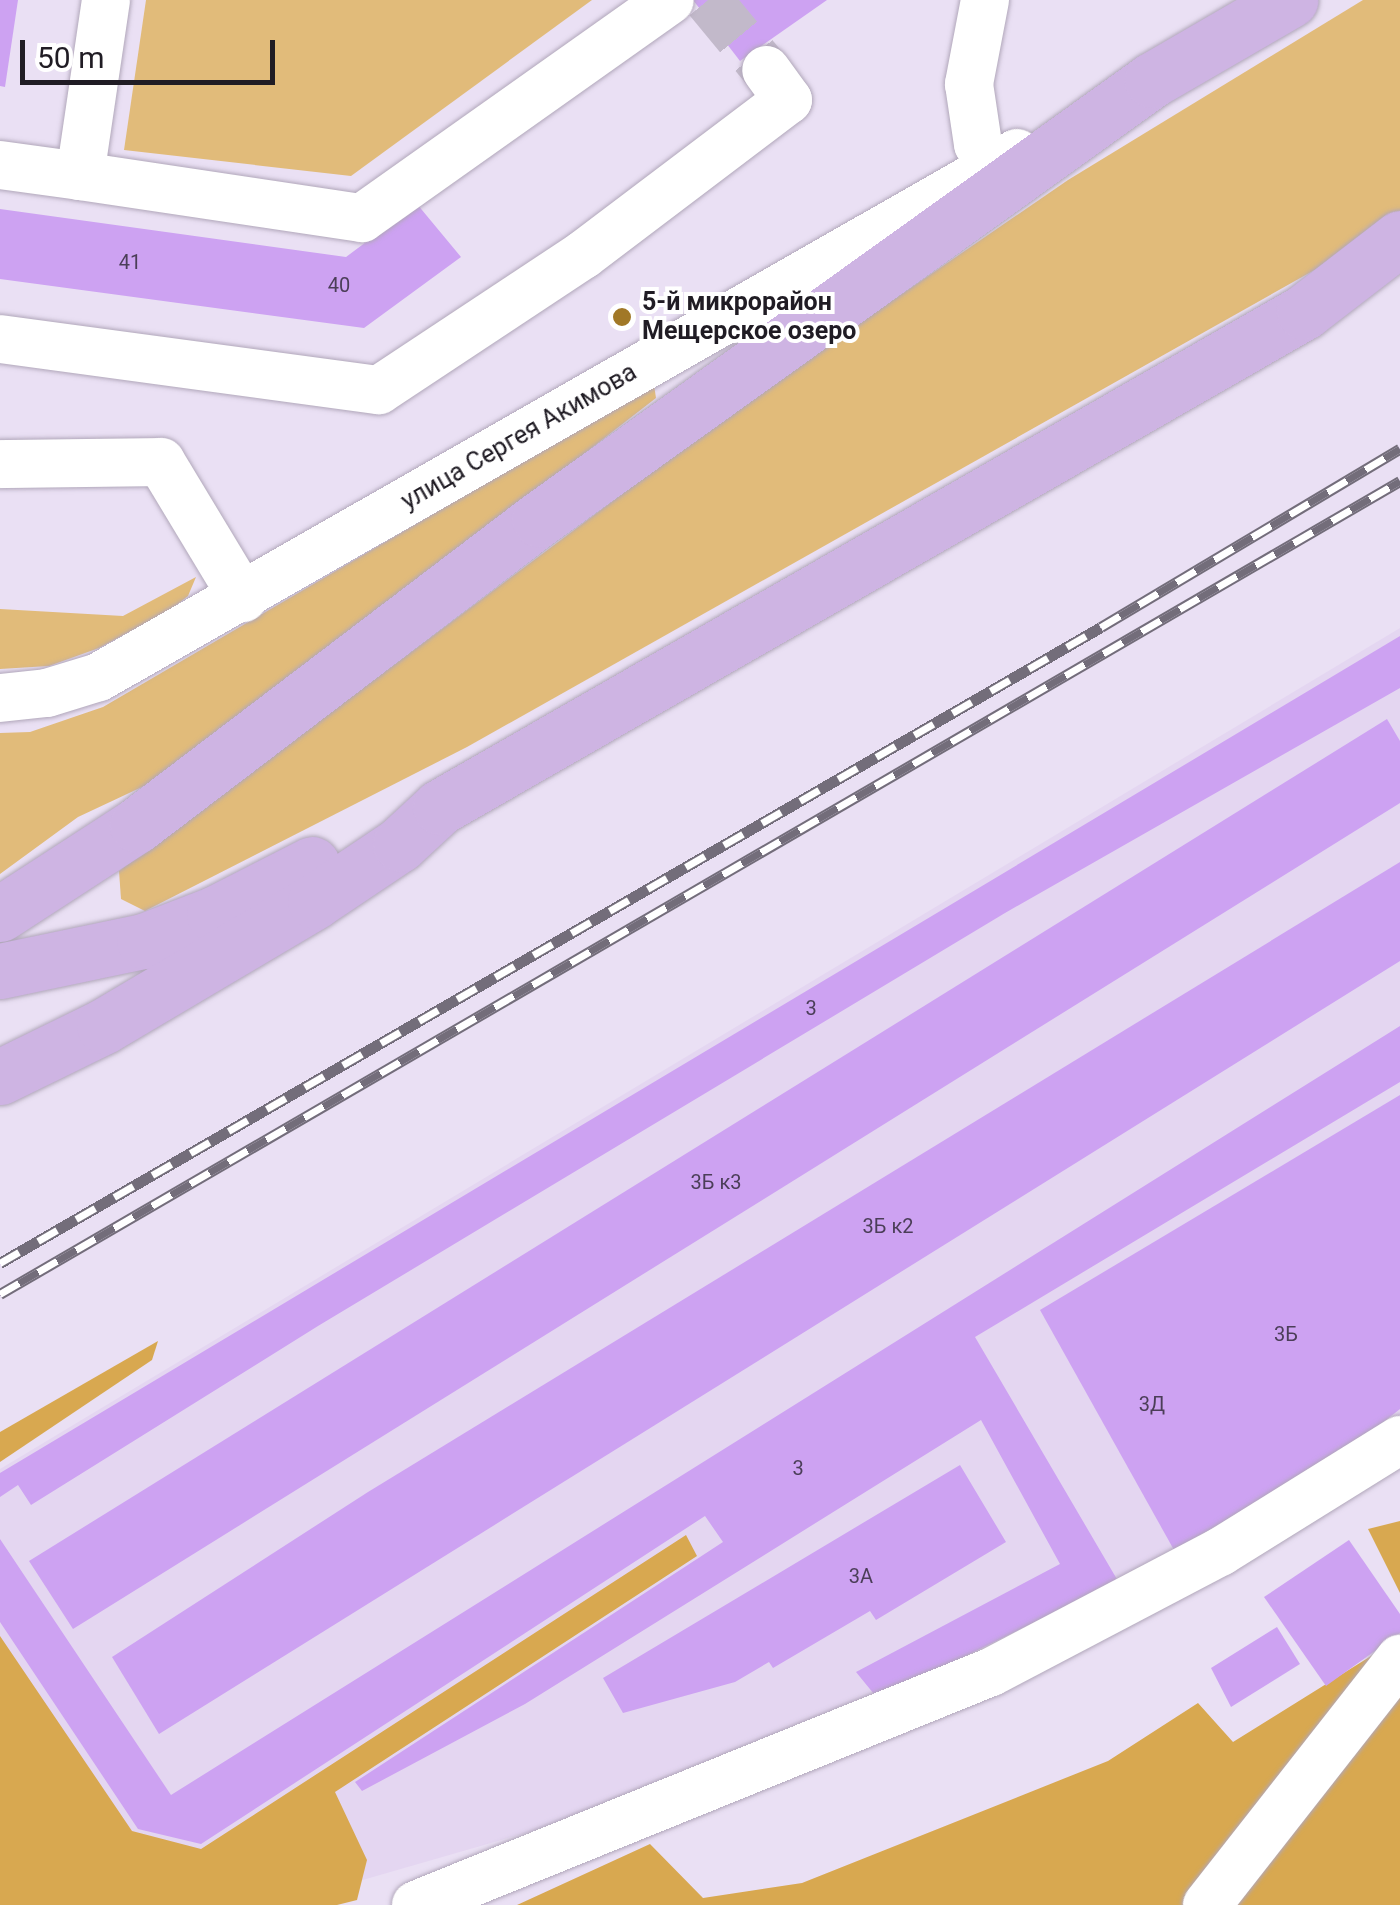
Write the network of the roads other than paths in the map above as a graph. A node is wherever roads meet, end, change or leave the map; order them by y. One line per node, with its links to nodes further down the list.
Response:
1 (106, 0): 9 (street)
2 (670, 0): 9 (street)
3 (985, 0): 8 (street)
4 (1290, 0): 6 (main road, улица Сергея Акимова)
5 (766, 70): 13 (street)
6 (1152, 80): 8 (street, улица Сергея Акимова); 18 (main road)
7 (0, 166): 9 (street)
8 (990, 167): 15 (street, улица Сергея Акимова)
9 (80, 176)
10 (1400, 238): 12 (main road)
11 (1400, 262): 12 (main road)
12 (1304, 312): 17 (main road)
13 (0, 339)
14 (0, 464): 15 (street)
15 (243, 598): 16 (street, улица Сергея Акимова)
16 (0, 698)
17 (440, 807): 19 (main road); 20 (main road)
18 (0, 914)
19 (0, 971)
20 (0, 1077)
21 (1400, 1440): 23 (street)
22 (1400, 1659): 24 (street)
23 (416, 1905)
24 (1207, 1905)

